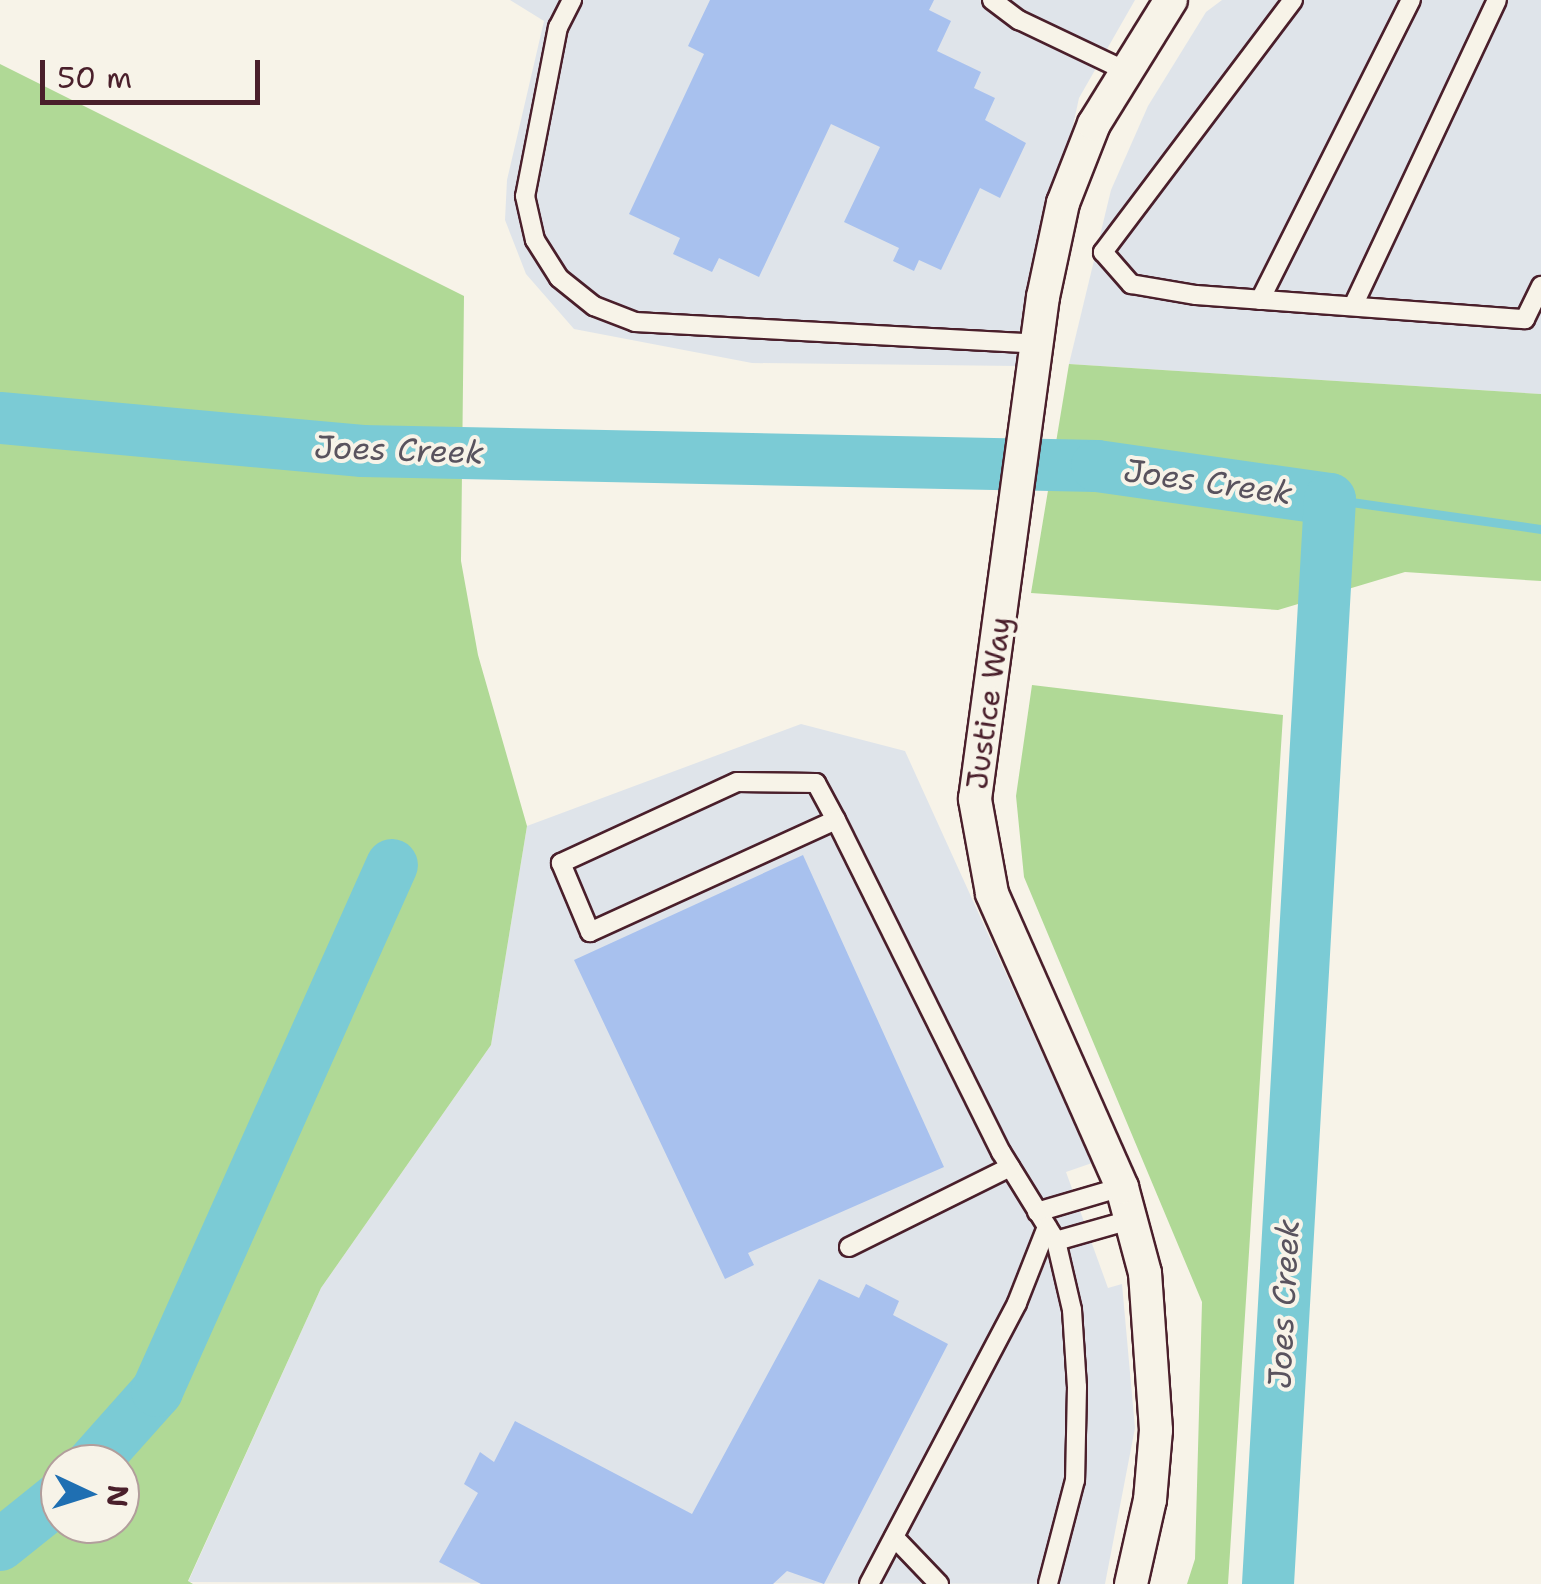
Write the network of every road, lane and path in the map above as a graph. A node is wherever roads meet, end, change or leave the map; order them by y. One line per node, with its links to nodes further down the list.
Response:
1 (572, 0): 11 (lane)
2 (992, 0): 7 (lane)
3 (1171, 0): 7 (street, Justice Way)
4 (1293, 0): 9 (lane)
5 (1411, 0): 9 (lane)
6 (1498, 0): 10 (lane)
7 (1124, 70): 11 (street, Justice Way)
8 (1541, 286): 10 (lane)
9 (1260, 300): 10 (lane)
10 (1354, 306)
11 (1037, 344): 14 (street, Justice Way)
12 (836, 820): 12 (lane); 13 (lane)
13 (1010, 1167): 16 (lane); 17 (lane)
14 (1122, 1187): 15 (street, Justice Way); 16 (lane)
15 (1132, 1219): 16 (lane); 22 (street, Justice Way)
16 (1047, 1227): 18 (lane); 21 (lane)
17 (849, 1247)
18 (894, 1537): 19 (lane); 20 (lane)
19 (870, 1584)
20 (939, 1584)
21 (1048, 1584)
22 (1131, 1584)

